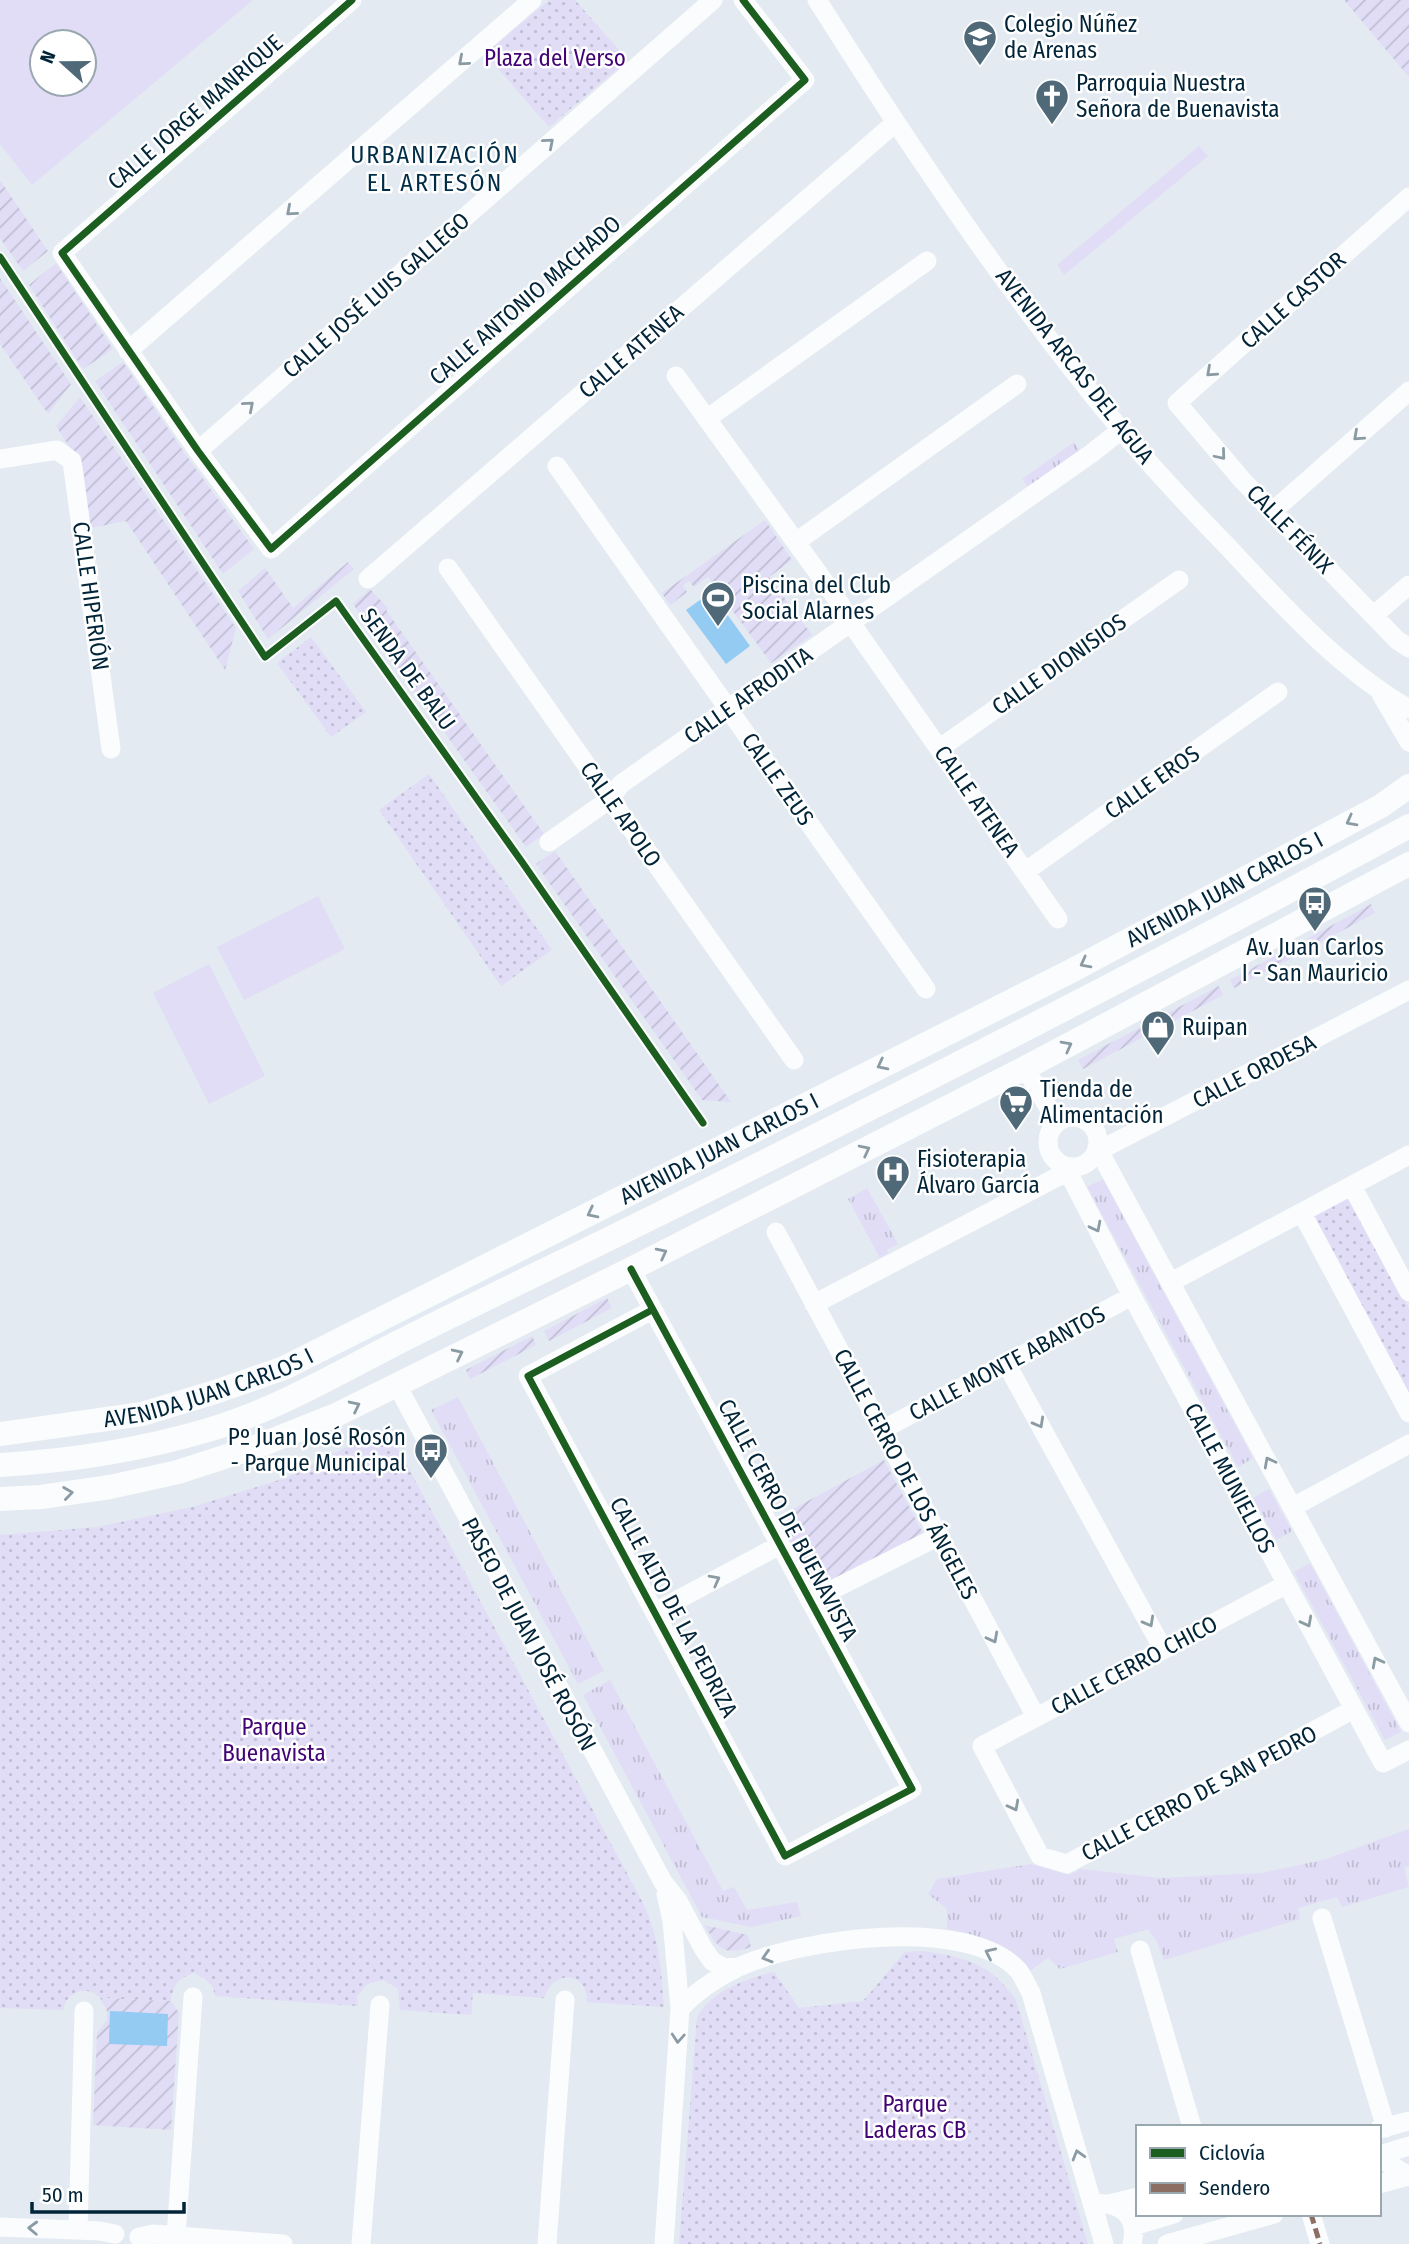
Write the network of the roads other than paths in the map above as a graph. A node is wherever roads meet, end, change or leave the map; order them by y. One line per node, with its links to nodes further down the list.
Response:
1 (352, 0): 9 (street, CALLE JORGE MANRIQUE)
2 (532, 0): 9 (street, one-way to 9)
3 (713, 0): 16 (street, CALLE JOSÉ LUIS GALLEGO, one-way to 3)
4 (743, 0): 16 (street, CALLE ANTONIO MACHADO)
5 (817, 0): 6 (street, AVENIDA ARCAS DEL AGUA)
6 (895, 123): 15 (street, AVENIDA ARCAS DEL AGUA); 22 (street, CALLE ATENEA)
7 (1409, 197): 13 (street, CALLE CASTOR, one-way to 13)
8 (928, 261): 14 (street)
9 (128, 351): 16 (street)
10 (676, 376): 14 (street, CALLE ATENEA)
11 (1017, 384): 20 (street)
12 (1409, 391): 19 (street, one-way to 19)
13 (1177, 403): 19 (street, CALLE FÉNIX, one-way to 19)
14 (708, 418): 20 (street, CALLE ATENEA)
15 (1121, 430): 26 (street, CALLE AFRODITA); 29 (street, AVENIDA ARCAS DEL AGUA)
16 (198, 451)
17 (0, 460): 34 (street, CALLE HIPERIÓN)
18 (557, 466): 30 (street, CALLE ZEUS)
19 (1273, 511): 25 (street, CALLE FÉNIX)
20 (796, 542): 26 (street, CALLE ATENEA)
21 (448, 568): 36 (street, CALLE APOLO)
22 (368, 579)
23 (1179, 580): 33 (street, CALLE DIONISIOS)
24 (1409, 584): 25 (street)
25 (1374, 615): 27 (street, CALLE FÉNIX)
26 (851, 624): 30 (street, CALLE AFRODITA); 33 (street, CALLE ATENEA)
27 (1409, 648)
28 (1278, 692): 40 (street, CALLE EROS)
29 (1381, 693): 31 (street, AVENIDA ARCAS DEL AGUA); 32 (street, AVENIDA ARCAS DEL AGUA)
30 (729, 709): 36 (street, CALLE AFRODITA); 42 (street, CALLE ZEUS)
31 (1409, 709)
32 (1409, 742)
33 (940, 748): 40 (street, CALLE ATENEA)
34 (111, 749)
35 (1409, 786): 63 (main road, AVENIDA JUAN CARLOS I, one-way to 63)
36 (610, 799): 38 (street, CALLE AFRODITA); 44 (street, CALLE APOLO)
37 (1409, 826): 65 (main road, AVENIDA JUAN CARLOS I)
38 (550, 842)
39 (1409, 864): 45 (main road, one-way to 39)
40 (1026, 871): 41 (street, CALLE ATENEA)
41 (1058, 919)
42 (926, 989)
43 (1409, 990): 47 (street, CALLE ORDESA)
44 (794, 1060)
45 (1025, 1068): 46 (street); 53 (main road, one-way to 45)
46 (1058, 1122): 47 (street); 49 (street)
47 (1098, 1145): 49 (street); 54 (street, CALLE MUNIELLOS)
48 (1409, 1155): 50 (street)
49 (1065, 1166): 56 (street, CALLE MUNIELLOS, one-way to 56); 57 (street)
50 (1352, 1186): 51 (street); 55 (street)
51 (1302, 1213): 54 (street); 61 (street)
52 (776, 1232): 57 (street, CALLE CERRO DE LOS ÁNGELES)
53 (631, 1269): 58 (street, CALLE CERRO DE BUENAVISTA); 60 (main road, one-way to 53)
54 (1171, 1282): 67 (street, CALLE MUNIELLOS, one-way to 54)
55 (1409, 1292)
56 (1132, 1296): 59 (street, CALLE MONTE ABANTOS); 70 (street, CALLE MUNIELLOS)
57 (814, 1304): 62 (street, CALLE CERRO DE LOS ÁNGELES)
58 (652, 1310): 69 (street, CALLE CERRO DE BUENAVISTA); 72 (street, CALLE ALTO DE LA PEDRIZA)
59 (1006, 1363): 62 (street, CALLE MONTE ABANTOS); 73 (street, one-way to 73)
60 (397, 1385): 66 (main road, one-way to 60); 80 (street, PASEO DE JUAN JOSÉ ROSÓN)
61 (1409, 1413)
62 (882, 1430): 68 (street, CALLE CERRO DE LOS ÁNGELES)
63 (0, 1434)
64 (1409, 1444): 67 (street)
65 (0, 1465)
66 (0, 1499)
67 (1293, 1507): 76 (street, CALLE MUNIELLOS, one-way to 67)
68 (939, 1536): 71 (street); 75 (street, CALLE CERRO DE LOS ÁNGELES, one-way to 75)
69 (780, 1545): 71 (street, CALLE CERRO DE BUENAVISTA); 72 (street, one-way to 69)
70 (1287, 1584): 73 (street, CALLE CERRO CHICO); 74 (street, CALLE MUNIELLOS, one-way to 74)
71 (810, 1601): 79 (street, CALLE CERRO DE BUENAVISTA)
72 (655, 1612): 79 (street, CALLE ALTO DE LA PEDRIZA)
73 (1163, 1649): 75 (street, CALLE CERRO CHICO)
74 (1354, 1709): 77 (street, CALLE CERRO DE SAN PEDRO, one-way to 74); 78 (street, CALLE MUNIELLOS)
75 (1035, 1717): 77 (street, CALLE CERRO CHICO)
76 (1409, 1723)
77 (982, 1746)
78 (1409, 1750)
79 (785, 1856)
80 (663, 1882): 83 (street, PASEO DE JUAN JOSÉ ROSÓN); 87 (street, PASEO DE JUAN JOSÉ ROSÓN)
81 (1322, 1918): 91 (street)
82 (1140, 1950): 90 (street)
83 (739, 1967): 87 (street); 99 (street, one-way to 83)
84 (193, 1997): 106 (street)
85 (565, 2000): 112 (street)
86 (380, 2005): 111 (street)
87 (680, 2008): 113 (street, PASEO DE JUAN JOSÉ ROSÓN, one-way to 113)
88 (83, 2011): 104 (street)
89 (1409, 2121): 92 (street)
90 (1191, 2125)
91 (1381, 2125)
92 (1382, 2129)
93 (1409, 2146): 94 (street)
94 (1381, 2156)
95 (1381, 2158): 96 (street)
96 (1409, 2176): 97 (street)
97 (1381, 2183)
98 (1136, 2197): 99 (street)
99 (1100, 2204): 105 (street); 114 (street)
100 (1170, 2216): 105 (street)
101 (1267, 2216): 115 (street)
102 (1312, 2216): 116 (street)
103 (0, 2227): 104 (street, one-way to 103)
104 (78, 2230): 107 (street)
105 (1133, 2235)
106 (176, 2236): 108 (street); 109 (street)
107 (110, 2239): 108 (street)
108 (142, 2240)
109 (250, 2243): 110 (street)
110 (283, 2244)
111 (361, 2244)
112 (547, 2244)
113 (664, 2244)
114 (1104, 2244)
115 (1167, 2244)
116 (1320, 2244)

